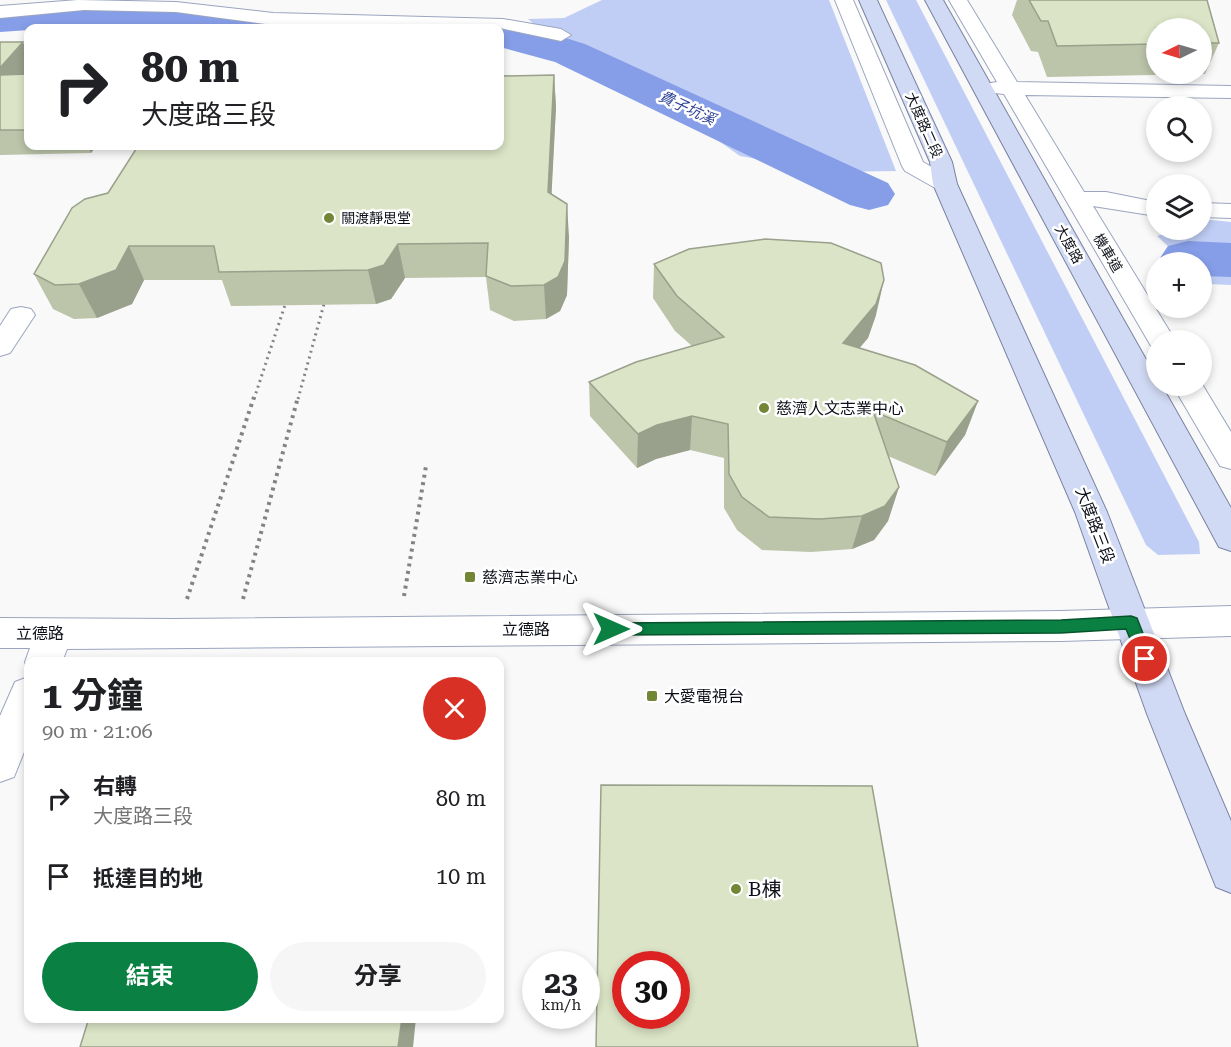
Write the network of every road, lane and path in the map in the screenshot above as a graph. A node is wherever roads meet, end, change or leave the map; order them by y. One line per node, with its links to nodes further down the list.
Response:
1 (844, 0): 12 (street, 大度路二段)
2 (868, 0): 12 (main road, 大度路二段)
3 (934, 0): 9 (main road)
4 (958, 0): 10 (street)
5 (0, 12): 6 (street)
6 (465, 24)
7 (504, 25): 8 (street)
8 (561, 35)
9 (984, 88): 10 (street); 25 (main road, 大度路)
10 (1010, 88): 11 (street); 13 (street)
11 (1231, 92)
12 (945, 184): 27 (main road, 大度路三段)
13 (1080, 206): 14 (street); 20 (street, 機車道)
14 (1146, 208)
15 (1212, 210): 16 (street)
16 (1231, 211)
17 (324, 304): 30 (path)
18 (285, 305): 31 (path)
19 (21, 315): 21 (street)
20 (1155, 330)
21 (0, 347)
22 (1194, 396): 23 (street)
23 (1231, 458)
24 (426, 466): 28 (path)
25 (1231, 538)
26 (1231, 621): 27 (street, 立德路)
27 (1131, 622): 28 (street, 立德路); 35 (main road, 大度路三段)
28 (399, 631): 30 (street, 立德路)
29 (0, 633): 32 (street, 立德路)
30 (234, 633): 31 (street, 立德路)
31 (176, 634): 32 (street, 立德路)
32 (49, 647)
33 (24, 704): 34 (street)
34 (0, 764)
35 (1231, 872)

